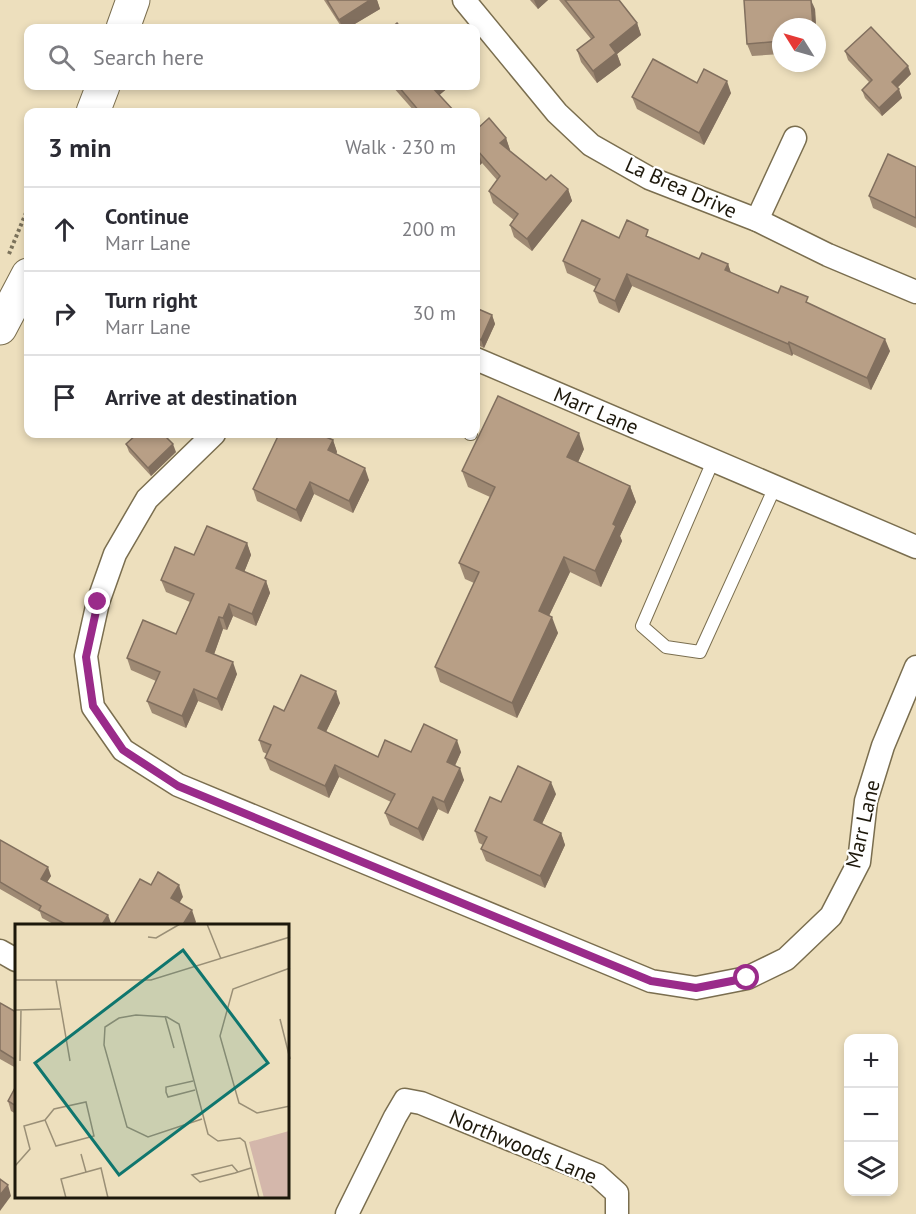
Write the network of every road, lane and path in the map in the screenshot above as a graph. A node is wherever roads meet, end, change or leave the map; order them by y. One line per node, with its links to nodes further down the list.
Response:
1 (133, 0): 3 (main road)
2 (464, 0): 7 (street, La Brea Drive)
3 (124, 24)
4 (101, 90): 5 (main road)
5 (95, 108)
6 (795, 138): 7 (street)
7 (757, 220): 10 (street, La Brea Drive)
8 (24, 230): 9 (path)
9 (17, 268): 11 (main road)
10 (916, 292)
11 (0, 328)
12 (480, 361): 14 (street, Marr Lane)
13 (210, 438): 17 (street, Marr Lane)
14 (713, 461): 15 (street, Marr Lane); 15 (lane)
15 (775, 487): 16 (street, Marr Lane)
16 (916, 547)
17 (916, 667)
18 (0, 951): 19 (street)
19 (15, 959)
20 (347, 1214): 21 (street, Northwoods Lane)
21 (616, 1214)

